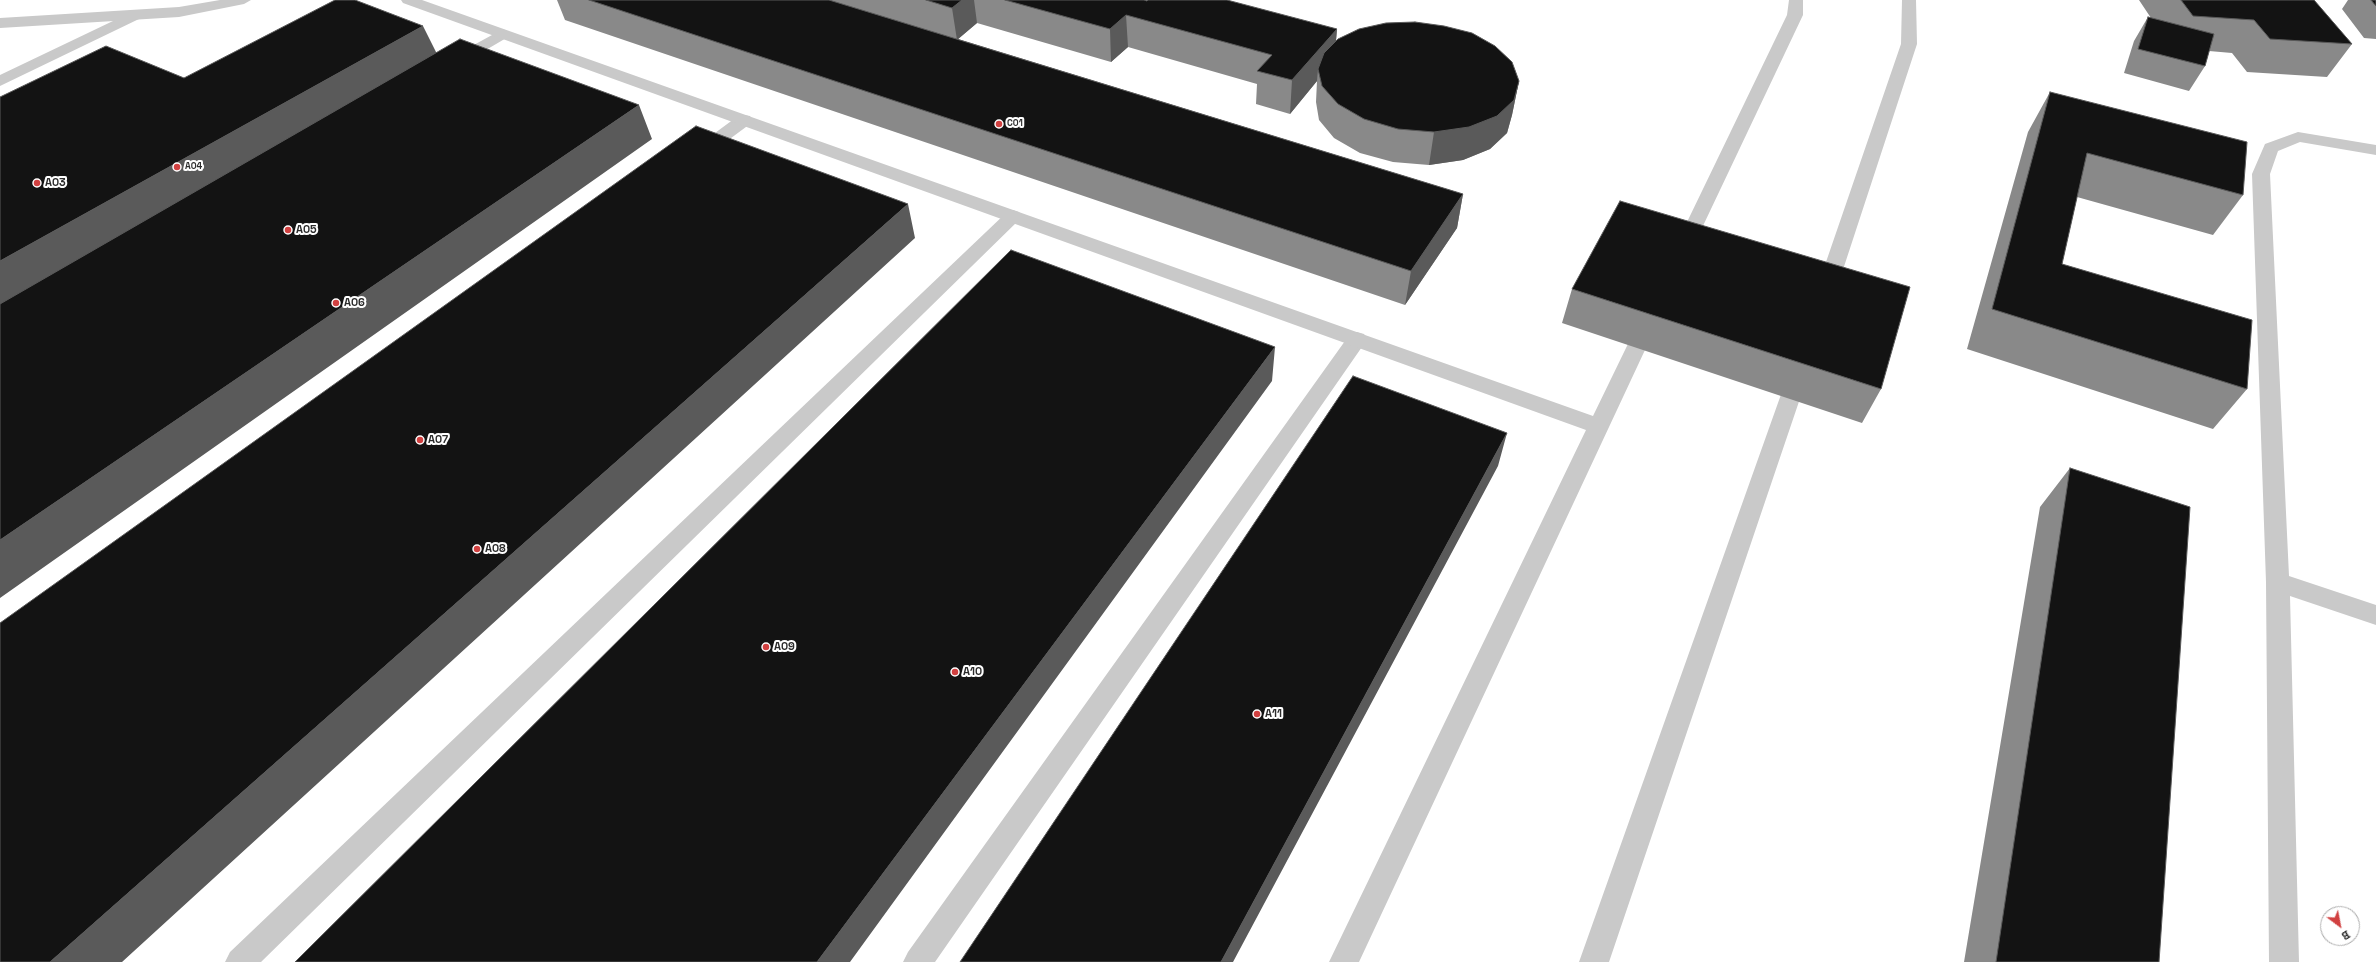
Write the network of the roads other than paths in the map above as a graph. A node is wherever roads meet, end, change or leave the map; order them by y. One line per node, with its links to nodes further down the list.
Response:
1 (244, 0): 5 (street)
2 (408, 0): 7 (street)
3 (1796, 0): 14 (street)
4 (1909, 0): 16 (street)
5 (136, 15): 6 (street); 9 (street)
6 (0, 23)
7 (503, 34): 8 (street); 10 (street)
8 (441, 70)
9 (0, 81)
10 (744, 120): 12 (street); 13 (street)
11 (2376, 150): 20 (street)
12 (680, 167)
13 (1012, 216): 17 (street); 22 (street)
14 (1676, 264)
15 (1659, 299): 19 (street)
16 (1819, 313)
17 (1357, 339): 19 (street); 23 (street)
18 (1806, 351): 25 (street)
19 (1599, 426): 24 (street)
20 (2278, 582): 21 (street); 26 (street)
21 (2376, 616)
22 (240, 962)
23 (918, 962)
24 (1344, 962)
25 (1594, 962)
26 (2284, 962)

